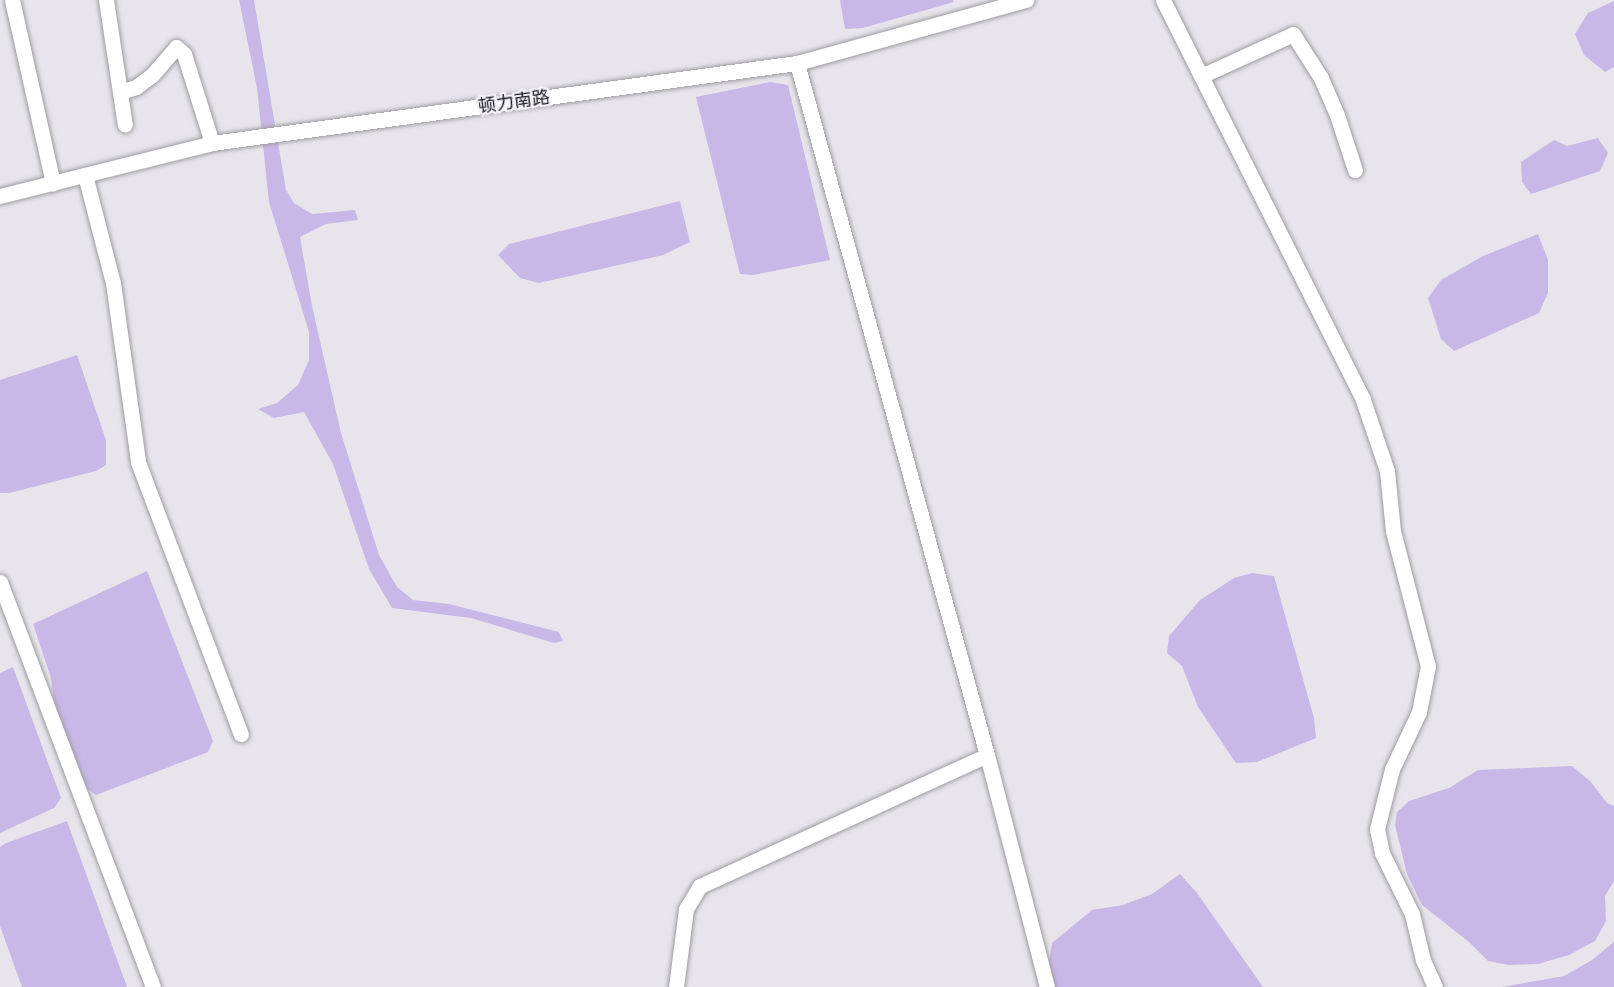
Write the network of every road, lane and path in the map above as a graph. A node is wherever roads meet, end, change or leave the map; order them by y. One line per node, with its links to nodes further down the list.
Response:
1 (12, 0): 12 (street)
2 (106, 0): 7 (street)
3 (1026, 0): 5 (street, 顿力南路)
4 (1163, 0): 6 (street)
5 (797, 63): 9 (street, 顿力南路); 16 (street)
6 (1202, 76): 10 (street); 20 (street)
7 (120, 93): 8 (street); 9 (street)
8 (125, 126)
9 (212, 142): 11 (street, 顿力南路)
10 (1354, 170)
11 (86, 175): 12 (street, 顿力南路); 15 (street)
12 (53, 183): 13 (street, 顿力南路)
13 (0, 196)
14 (0, 582): 17 (street)
15 (241, 734)
16 (987, 755): 18 (street); 19 (street)
17 (153, 987)
18 (676, 987)
19 (1047, 987)
20 (1435, 987)

